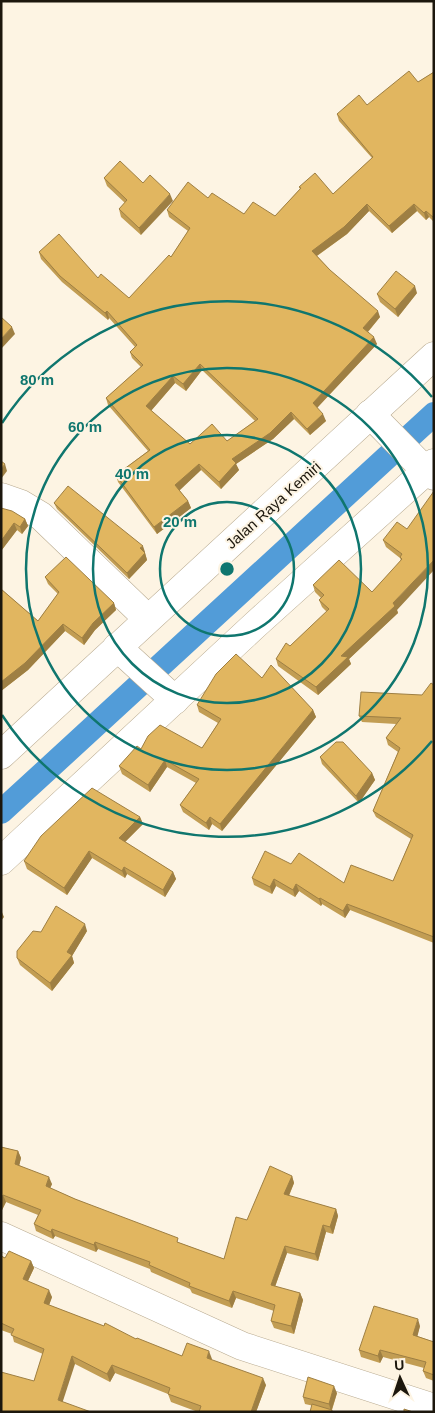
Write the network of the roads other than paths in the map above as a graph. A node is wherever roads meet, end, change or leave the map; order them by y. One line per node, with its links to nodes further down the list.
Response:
1 (434, 356): 2 (street, Jalan Raya Kemiri)
2 (377, 422): 3 (street); 5 (street, Jalan Raya Kemiri)
3 (428, 469): 7 (street)
4 (1, 497): 5 (street)
5 (147, 618): 6 (street, Jalan Raya Kemiri)
6 (124, 652): 7 (street); 8 (street, Jalan Raya Kemiri)
7 (173, 697): 9 (street)
8 (1, 755)
9 (1, 861)
10 (3, 1244): 11 (street)
11 (434, 1408)

